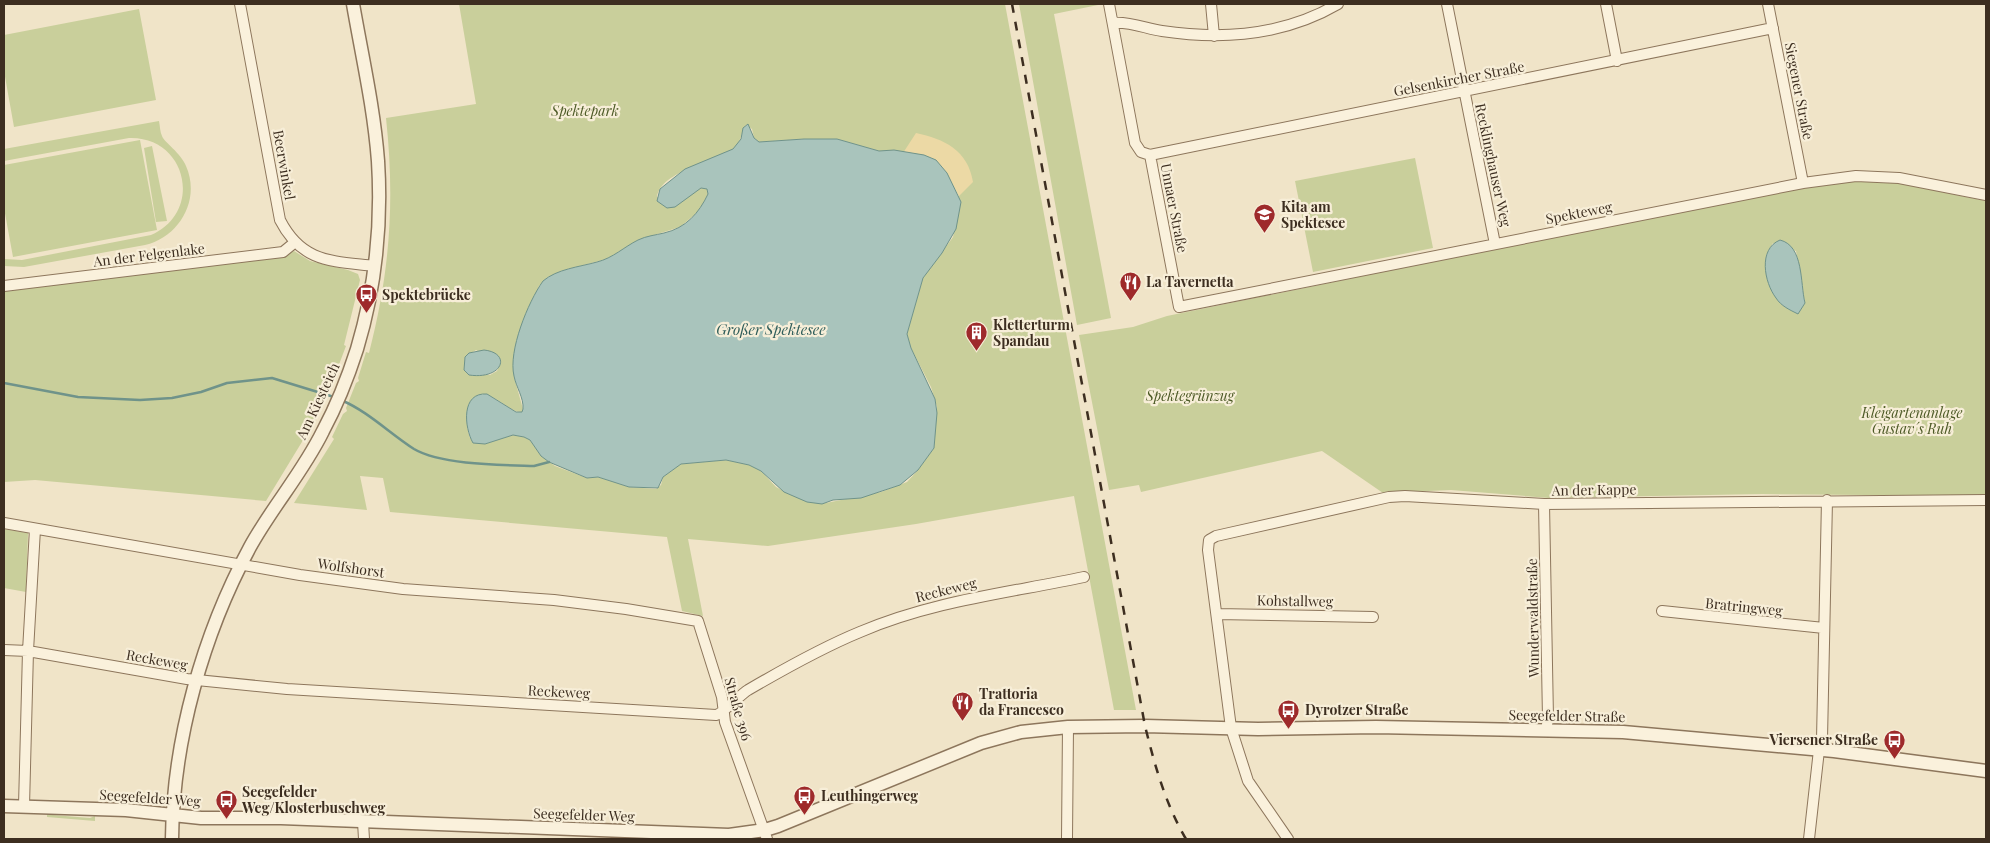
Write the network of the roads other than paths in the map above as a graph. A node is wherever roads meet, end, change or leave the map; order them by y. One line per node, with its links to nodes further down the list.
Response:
1 (240, 4): 18 (street, Beerwinkel)
2 (353, 4): 20 (street, Am Kiesteich)
3 (1109, 4): 10 (street, Unnaer Straße)
4 (1211, 4): 12 (street)
5 (1338, 4): 9 (street)
6 (1447, 4): 14 (street, Recklinghauser Weg)
7 (1606, 4): 13 (street)
8 (1768, 4): 11 (street, Siegener Straße)
9 (1327, 7): 12 (street)
10 (1113, 23): 12 (street); 15 (street, Unnaer Straße)
11 (1773, 28): 13 (street, Gelsenkircher Straße); 16 (street, Siegener Straße)
12 (1214, 36)
13 (1617, 60): 14 (street, Gelsenkircher Straße)
14 (1464, 92): 15 (street, Gelsenkircher Straße); 19 (street, Recklinghauser Weg)
15 (1150, 155): 22 (street, Unnaer Straße)
16 (1802, 183): 17 (street, Spekteweg); 19 (street, Spekteweg)
17 (1986, 195)
18 (294, 243): 20 (street, Beerwinkel); 21 (street, An der Felgenlake)
19 (1495, 244): 22 (street, Spekteweg)
20 (374, 266): 28 (street, Am Kiesteich)
21 (4, 286)
22 (1179, 307)
23 (1827, 500): 24 (street, An der Kappe); 25 (street, An der Kappe); 34 (street)
24 (1986, 500)
25 (1544, 504): 31 (street, An der Kappe); 42 (street, Wunderwaldstraße)
26 (4, 523): 27 (street, Wolfshorst)
27 (35, 529): 28 (street, Wolfshorst); 36 (street)
28 (241, 566): 33 (street, Wolfshorst); 37 (street, Am Kiesteich)
29 (1084, 577): 38 (street, Reckeweg)
30 (1662, 612): 34 (street, Bratringweg)
31 (1217, 614): 32 (street, Kohstallweg); 41 (street)
32 (1373, 617)
33 (698, 621): 38 (street, Straße 396)
34 (1824, 628): 43 (street)
35 (4, 650): 36 (street, Reckeweg)
36 (28, 651): 37 (street, Reckeweg); 46 (street)
37 (197, 681): 38 (street, Reckeweg); 47 (street, Am Kiesteich)
38 (723, 712): 49 (street, Straße 396)
39 (1068, 726): 40 (street, Seegefelder Weg); 49 (street, Seegefelder Weg); 52 (street)
40 (1145, 726): 41 (street, Seegefelder Straße)
41 (1231, 728): 42 (street, Seegefelder Straße); 53 (street)
42 (1546, 731): 43 (street, Seegefelder Straße)
43 (1819, 750): 44 (street, Seegefelder Straße); 54 (street)
44 (1986, 771)
45 (4, 806): 46 (street, Seegefelder Weg)
46 (24, 806): 47 (street, Seegefelder Weg)
47 (173, 815): 48 (street, Seegefelder Weg); 50 (street, Am Kiesteich)
48 (363, 822): 49 (street, Seegefelder Weg); 51 (street)
49 (766, 835)
50 (172, 839)
51 (364, 839)
52 (1067, 839)
53 (1288, 839)
54 (1809, 839)

